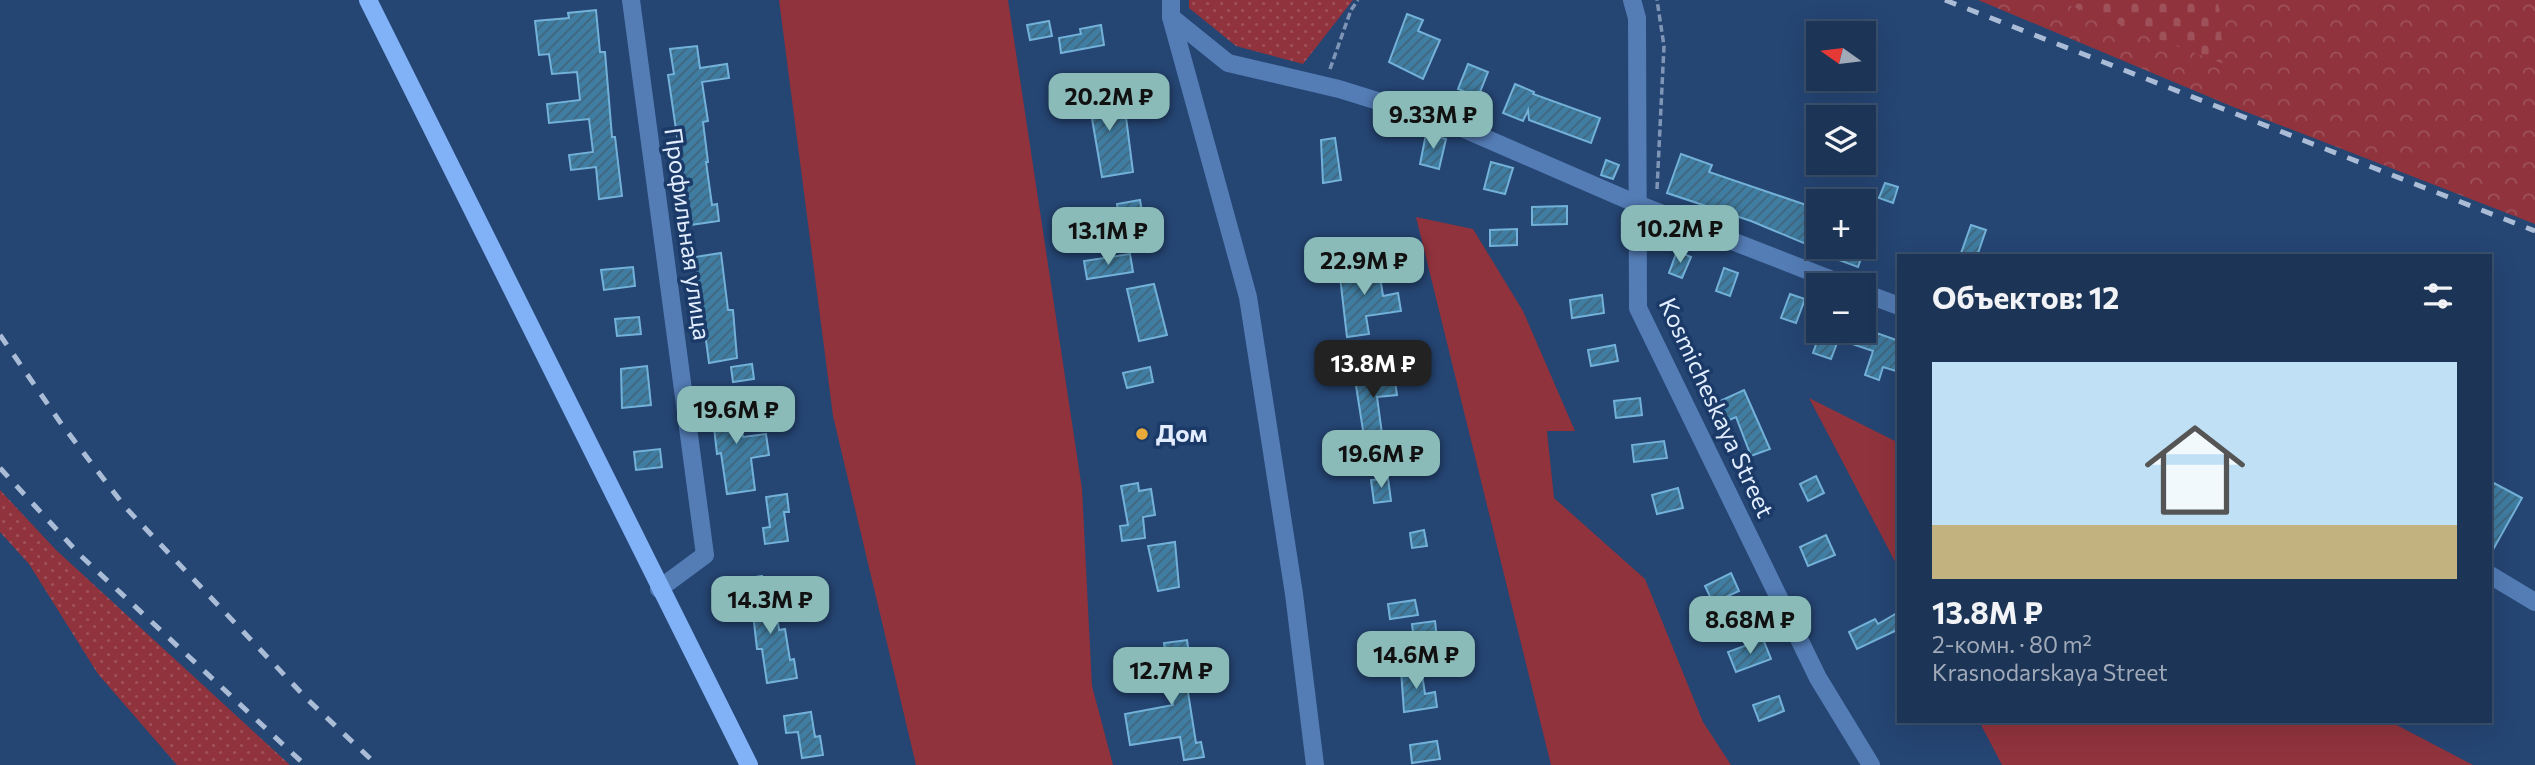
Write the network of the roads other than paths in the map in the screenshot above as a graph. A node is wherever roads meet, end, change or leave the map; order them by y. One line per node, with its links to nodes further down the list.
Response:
1 (368, 0): 10 (main road)
2 (631, 0): 10 (street, Профильная улица)
3 (1632, 0): 5 (street, Kosmicheskaya Street)
4 (1171, 9): 5 (street); 13 (street)
5 (1637, 204): 6 (street); 14 (street, Kosmicheskaya Street)
6 (1814, 273)
7 (1876, 297): 8 (street)
8 (1897, 305)
9 (2492, 576): 11 (street)
10 (659, 589): 12 (main road)
11 (2535, 602)
12 (748, 765)
13 (1315, 765)
14 (1871, 765)

